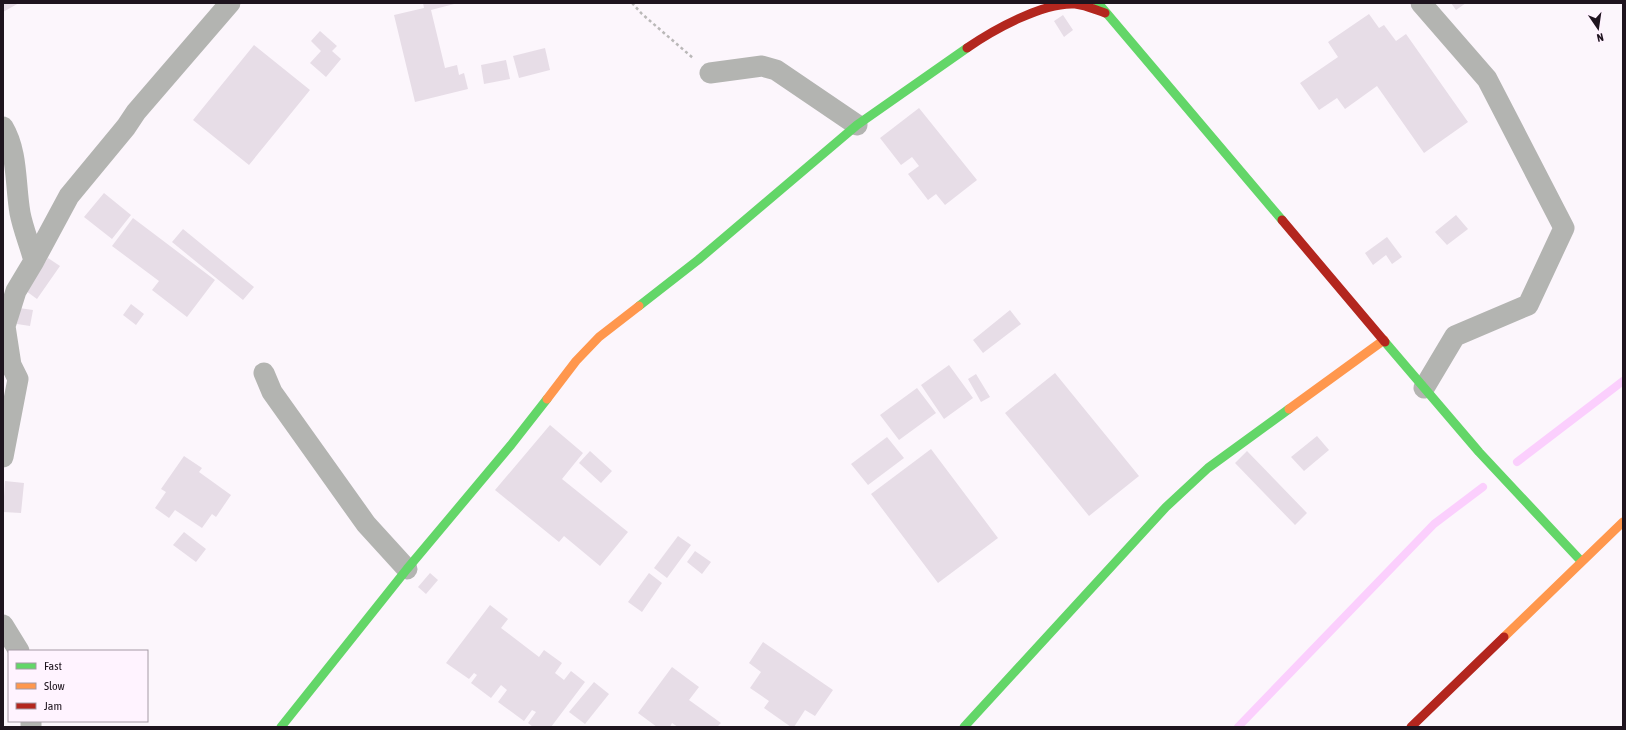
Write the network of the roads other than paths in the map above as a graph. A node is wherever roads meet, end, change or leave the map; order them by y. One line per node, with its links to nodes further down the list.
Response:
1 (230, 3): 8 (street)
2 (1098, 3): 4 (main road)
3 (1421, 3): 11 (street)
4 (1105, 13): 6 (main road); 9 (main road)
5 (710, 73): 6 (street)
6 (857, 126): 15 (main road)
7 (3, 127): 8 (street)
8 (34, 261): 12 (street)
9 (1384, 340): 11 (main road); 19 (main road)
10 (264, 373): 15 (street)
11 (1424, 388): 14 (main road)
12 (3, 458)
13 (1623, 522): 14 (main road)
14 (1581, 561): 20 (main road)
15 (407, 568): 18 (main road)
16 (3, 625): 17 (street)
17 (18, 650)
18 (281, 727)
19 (964, 727)
20 (1411, 727)

